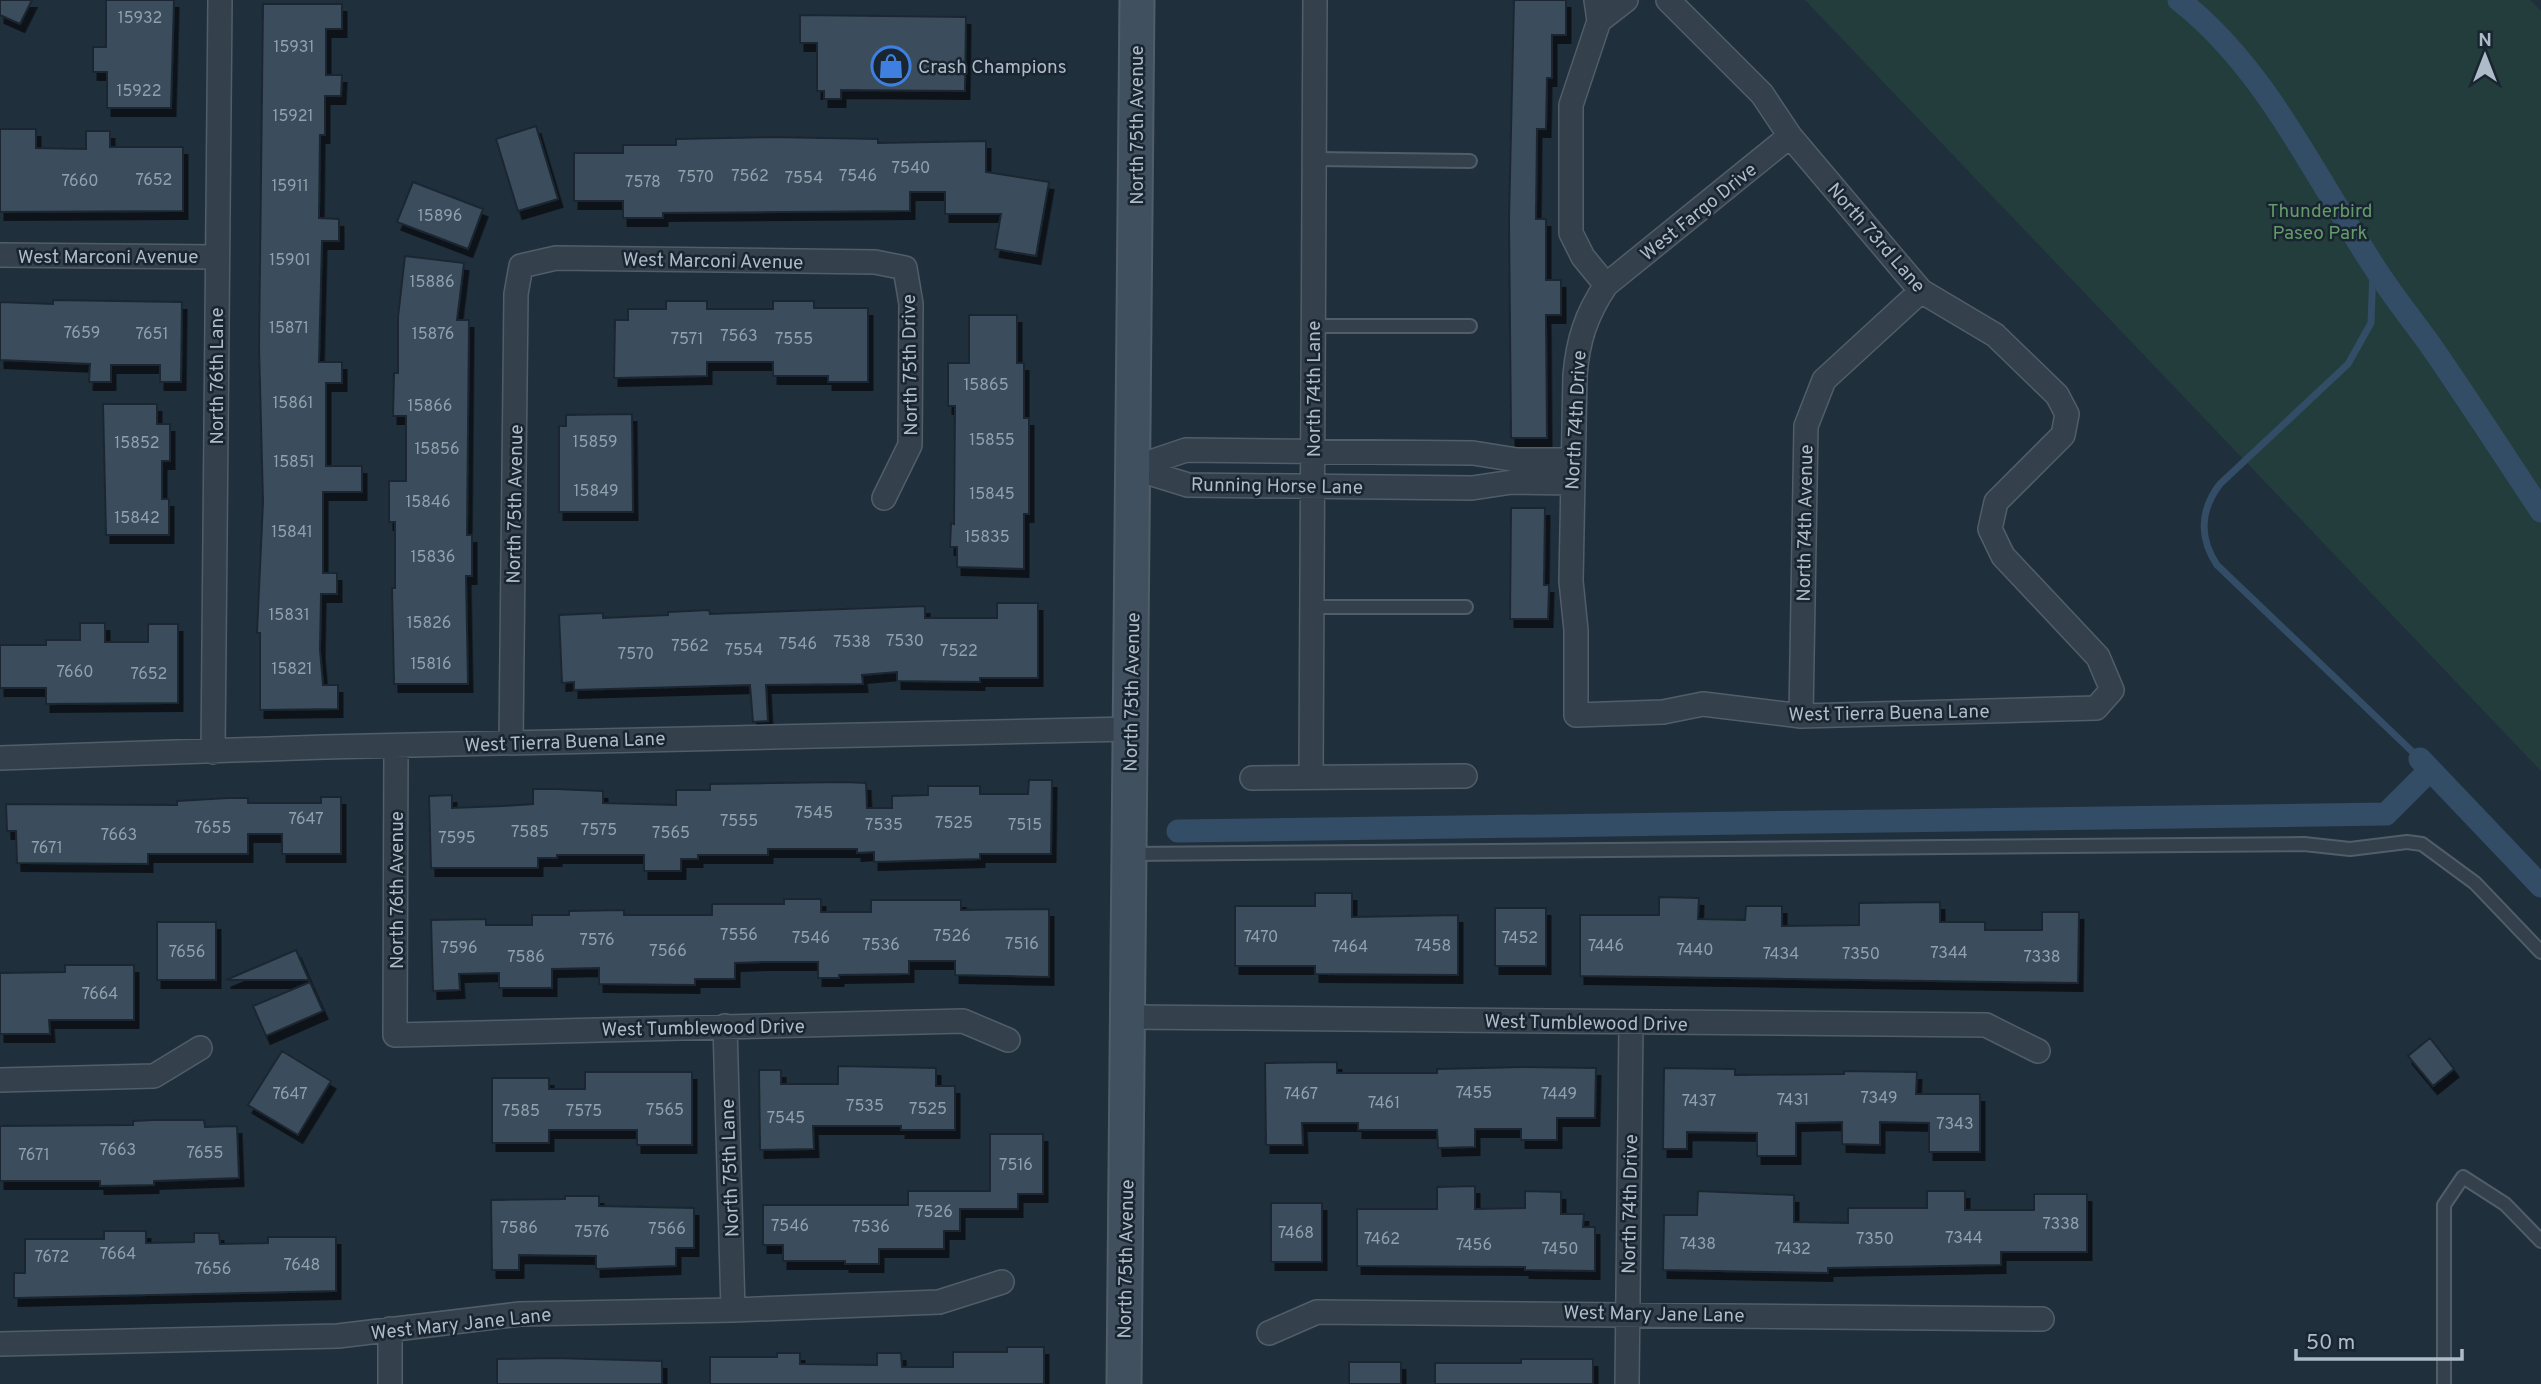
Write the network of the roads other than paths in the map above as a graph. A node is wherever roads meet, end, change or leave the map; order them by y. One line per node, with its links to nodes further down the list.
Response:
1 (220, 0): 11 (street, North 76th Lane)
2 (1136, 0): 20 (main road, North 75th Avenue)
3 (1315, 0): 8 (street, North 74th Lane)
4 (1626, 0): 6 (street)
5 (1668, 0): 7 (street, North 73rd Lane)
6 (1598, 10): 14 (street)
7 (1790, 136): 14 (street, West Fargo Drive); 15 (street, North 73rd Lane)
8 (1315, 159): 9 (lane); 16 (street, North 74th Lane)
9 (1470, 161)
10 (0, 255): 11 (street, West Marconi Avenue)
11 (217, 257): 33 (street, North 76th Lane)
12 (520, 266): 13 (street, West Marconi Avenue); 31 (street, North 75th Avenue)
13 (905, 268): 24 (street, North 75th Drive)
14 (1605, 285): 21 (street, North 74th Drive)
15 (1921, 291): 27 (street, North 73rd Lane); 29 (street, North 74th Avenue)
16 (1314, 326): 17 (lane); 18 (street, North 74th Lane)
17 (1470, 326)
18 (1313, 452): 19 (street, Running Horse Lane); 20 (street, Running Horse Lane); 22 (street, North 74th Lane)
19 (1473, 453): 21 (street, Running Horse Lane); 23 (street)
20 (1133, 468): 22 (street, Running Horse Lane); 30 (main road, North 75th Avenue)
21 (1572, 472): 23 (street, Running Horse Lane); 28 (street, North 74th Drive)
22 (1313, 486): 23 (street, Running Horse Lane); 25 (street, North 74th Lane)
23 (1472, 488)
24 (884, 498)
25 (1312, 607): 26 (lane); 36 (street, North 74th Lane)
26 (1466, 607)
27 (2112, 690): 29 (street, West Tierra Buena Lane)
28 (1576, 715): 29 (street, West Tierra Buena Lane)
29 (1801, 716)
30 (1130, 729): 31 (street, West Tierra Buena Lane); 38 (main road, North 75th Avenue)
31 (511, 742): 32 (street, West Tierra Buena Lane)
32 (396, 746): 33 (street, West Tierra Buena Lane); 43 (street, North 76th Avenue)
33 (214, 751): 34 (street, West Tierra Buena Lane)
34 (0, 758)
35 (1465, 776): 36 (street)
36 (1311, 777): 37 (street)
37 (1252, 778)
38 (1129, 853): 39 (lane); 40 (main road, North 75th Avenue)
39 (2541, 952)
40 (1128, 1017): 41 (street, West Tumblewood Drive); 57 (main road, North 75th Avenue)
41 (1631, 1023): 46 (street, West Tumblewood Drive); 51 (street, North 74th Drive)
42 (725, 1026): 43 (street, West Tumblewood Drive); 44 (street, West Tumblewood Drive); 50 (street, North 75th Lane)
43 (395, 1035)
44 (1008, 1040)
45 (200, 1048): 47 (street)
46 (2038, 1051)
47 (0, 1080)
48 (2541, 1241): 59 (lane)
49 (1002, 1282): 50 (street, West Mary Jane Lane)
50 (733, 1310): 53 (street, West Mary Jane Lane)
51 (1628, 1313): 52 (street, West Mary Jane Lane); 54 (street, West Mary Jane Lane); 58 (street, North 74th Drive)
52 (2042, 1319)
53 (390, 1329): 55 (street, West Mary Jane Lane); 56 (street)
54 (1269, 1333)
55 (0, 1344)
56 (390, 1384)
57 (1124, 1384)
58 (1627, 1384)
59 (2444, 1384)

